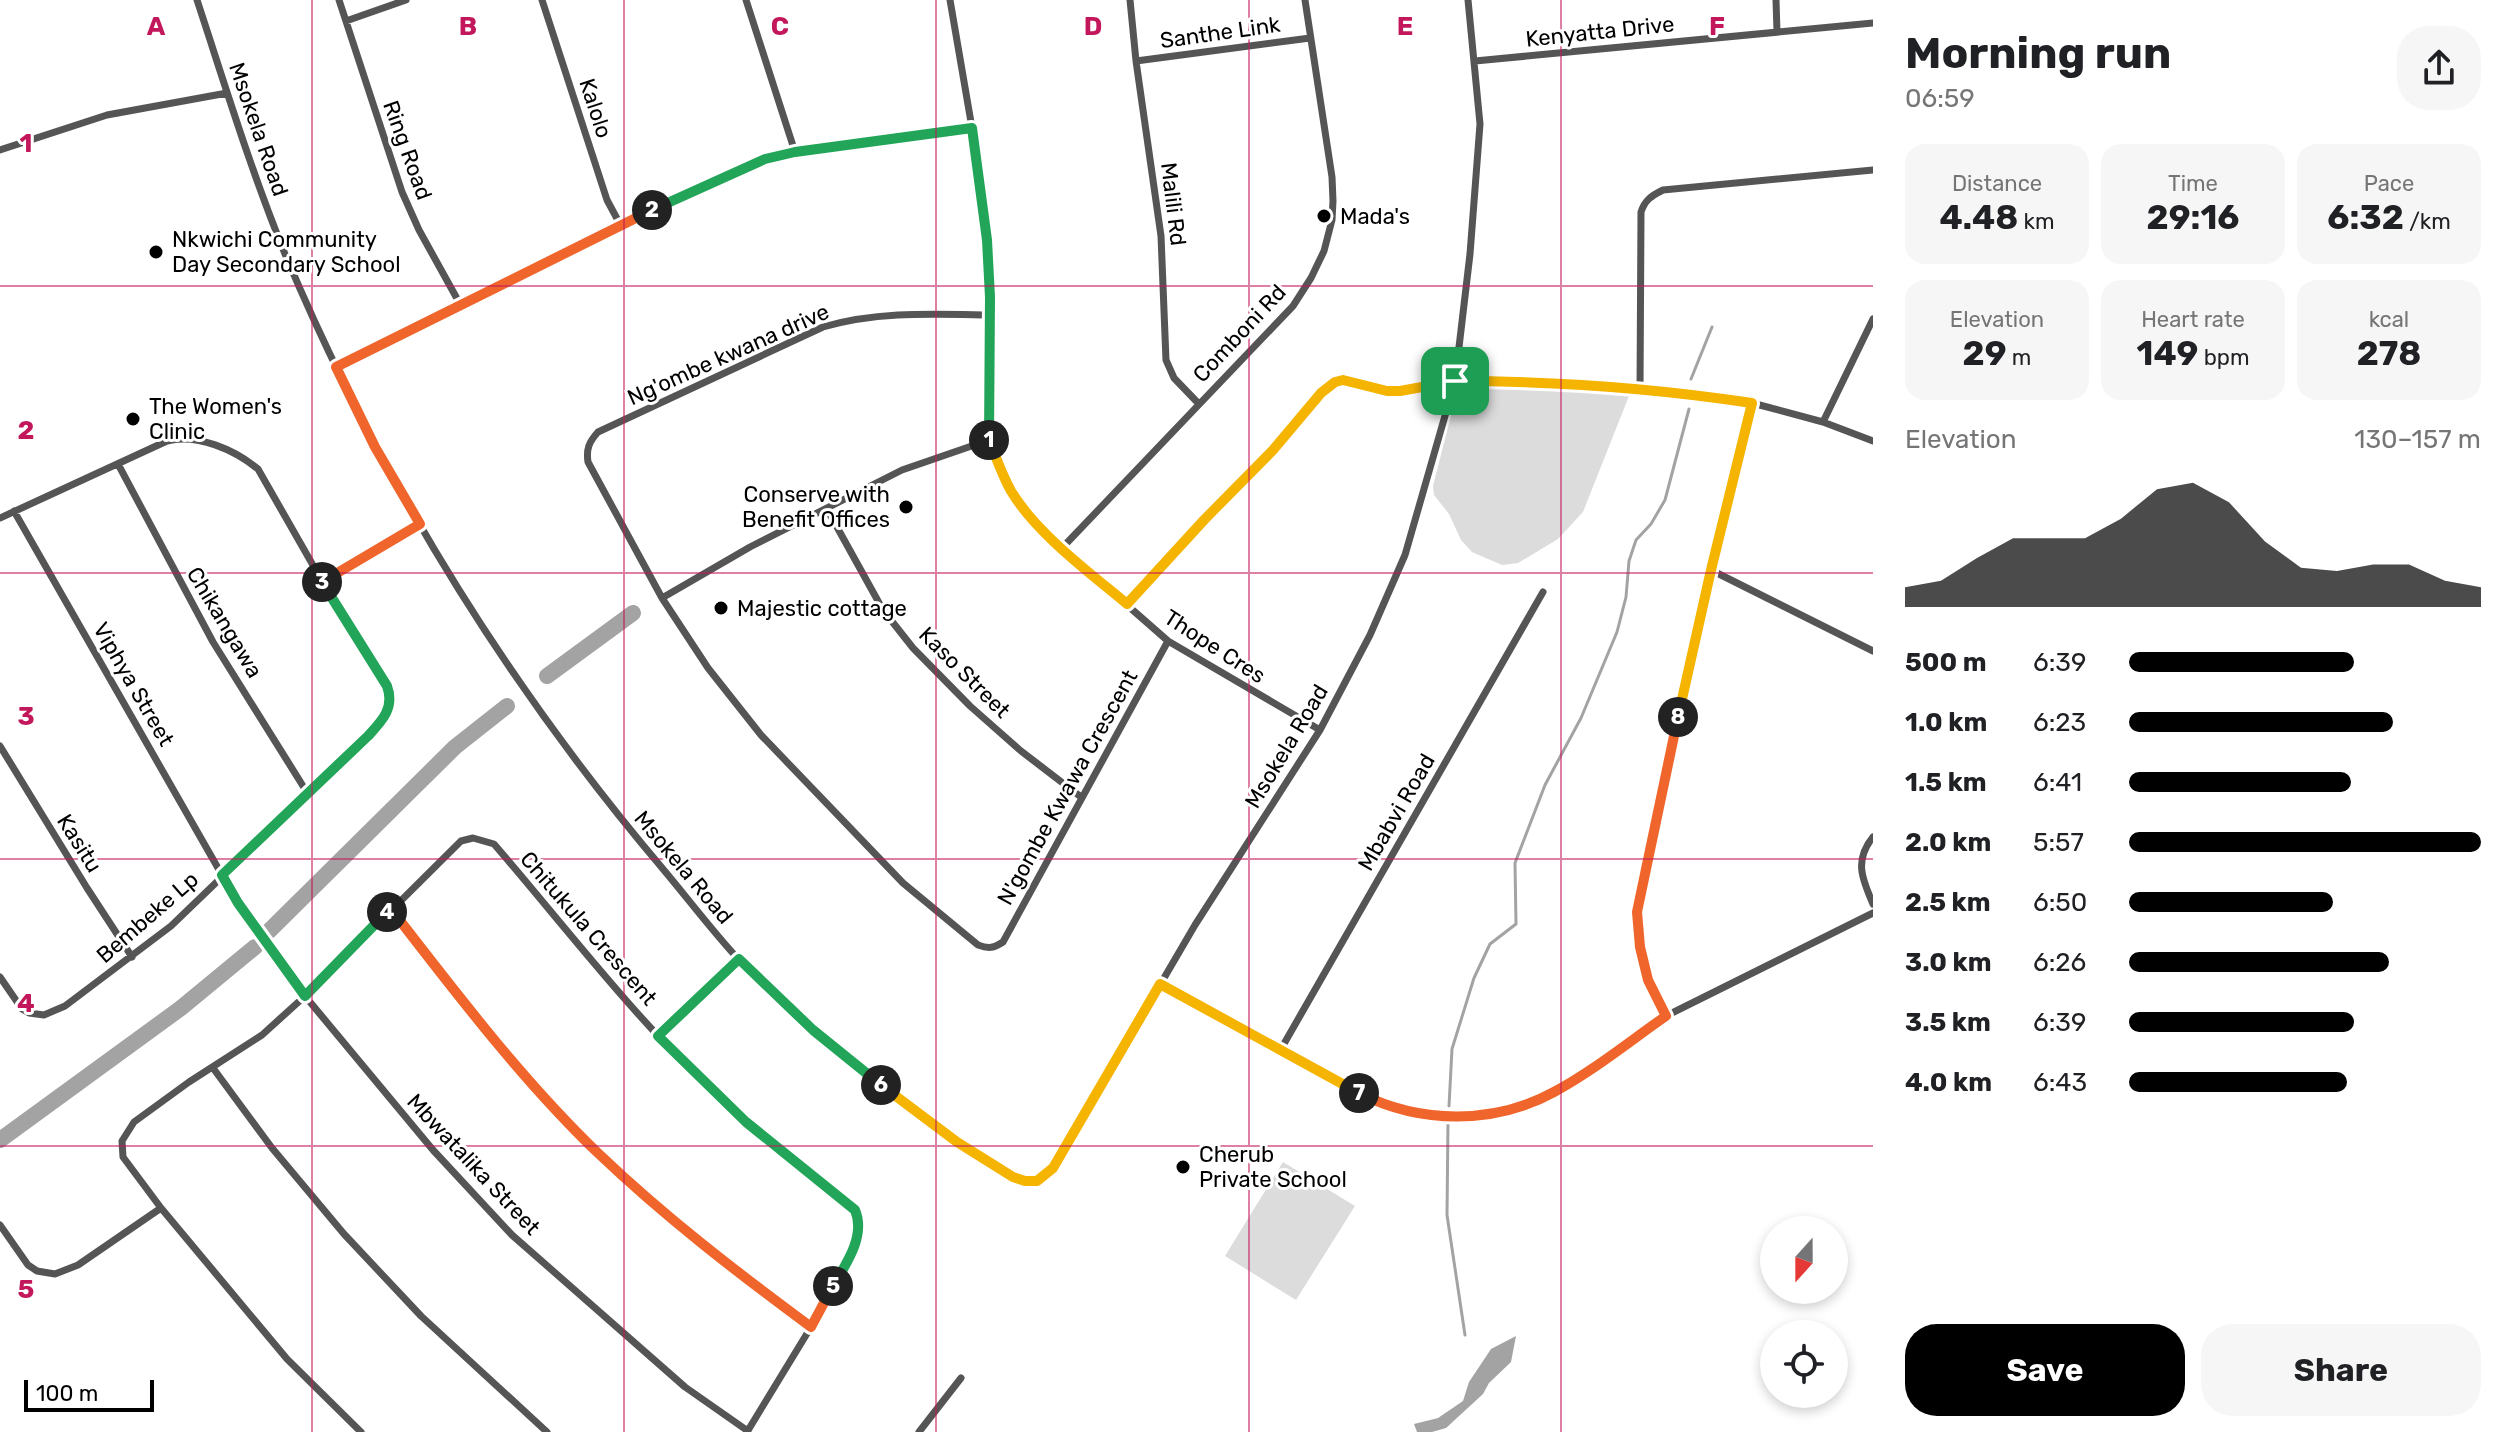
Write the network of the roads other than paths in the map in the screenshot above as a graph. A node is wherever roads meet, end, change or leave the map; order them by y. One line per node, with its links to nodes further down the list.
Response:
1 (197, 0): 17 (street, Msokela Road)
2 (339, 0): 11 (street, Ring Road)
3 (406, 0): 11 (street)
4 (542, 0): 22 (street, Kalolo)
5 (746, 0): 20 (street)
6 (950, 0): 18 (street, Thope Cres)
7 (1130, 0): 15 (street, Malili Rd)
8 (1305, 0): 14 (street, Comboni Rd)
9 (1468, 0): 16 (street, Msokela Road)
10 (1776, 0): 13 (street)
11 (346, 21): 23 (street, Ring Road)
12 (1873, 23): 13 (street, Kenyatta Drive)
13 (1777, 32): 16 (street, Kenyatta Drive)
14 (1310, 38): 15 (street, Santhe Link); 29 (street, Comboni Rd)
15 (1136, 61): 29 (street, Malili Rd)
16 (1475, 61): 27 (street, Msokela Road)
17 (227, 93): 19 (street); 26 (street, Msokela Road)
18 (972, 128): 20 (street); 24 (street, Thope Cres)
19 (0, 150)
20 (795, 152): 22 (street)
21 (1873, 170): 28 (street)
22 (621, 226): 23 (street)
23 (460, 304): 26 (street)
24 (990, 315): 32 (street, Thope Cres); 43 (street, Ng'ombe kwana drive)
25 (1873, 319): 31 (street)
26 (336, 367): 38 (street, Msokela Road)
27 (1455, 381): 28 (street); 44 (street); 47 (street, Msokela Road)
28 (1640, 390): 30 (street)
29 (1198, 403): 39 (street, Comboni Rd)
30 (1752, 403): 31 (street); 40 (street)
31 (1823, 422): 33 (street)
32 (989, 440): 35 (street); 39 (street, Thope Cres)
33 (1873, 441)
34 (118, 464): 36 (street, Bembeke Lp); 41 (street, Bembeke Lp); 49 (street, Chikangawa)
35 (827, 509): 43 (street); 50 (street, Kaso Street)
36 (14, 511): 37 (street, Bembeke Lp); 52 (street, Viphya Street)
37 (0, 518)
38 (420, 524): 41 (street); 57 (street, Msokela Road)
39 (1062, 548): 44 (street, Thope Cres)
40 (1711, 570): 46 (street); 61 (street)
41 (322, 581): 49 (street, Bembeke Lp)
42 (1543, 592): 63 (street, Mbabvi Road)
43 (662, 598): 50 (street, N'gombe Kwawa Crescent)
44 (1127, 604): 45 (street, Thope Cres)
45 (1168, 641): 47 (street, Thope Cres); 50 (street, N'gombe Kwawa Crescent)
46 (1873, 651)
47 (1320, 730): 59 (street, Msokela Road)
48 (0, 746): 56 (street, Kasitu)
49 (308, 794): 52 (street, Bembeke Lp)
50 (1081, 797)
51 (1873, 837): 53 (street)
52 (222, 875): 56 (street, Bembeke Lp); 60 (street, Mbwatalika Street)
53 (1873, 904)
54 (391, 909): 60 (street, Chitukula Crescent); 62 (street, Chitukula Crescent); 67 (street)
55 (1873, 913): 61 (street)
56 (132, 957): 58 (street, Bembeke Lp)
57 (739, 959): 59 (street, Msokela Road); 62 (street)
58 (0, 977)
59 (1160, 984): 63 (street)
60 (305, 996): 64 (street, Chitukula Crescent); 71 (street, Mbwatalika Street)
61 (1666, 1016): 63 (street)
62 (658, 1036): 67 (street, Chitukula Crescent)
63 (1281, 1049)
64 (213, 1068): 65 (street, Chitukula Crescent); 70 (street)
65 (161, 1208): 66 (street); 69 (street, Chitukula Crescent)
66 (0, 1225)
67 (811, 1327): 71 (street, Chitukula Crescent)
68 (961, 1378): 72 (street)
69 (361, 1432)
70 (547, 1432)
71 (747, 1432)
72 (919, 1432)

